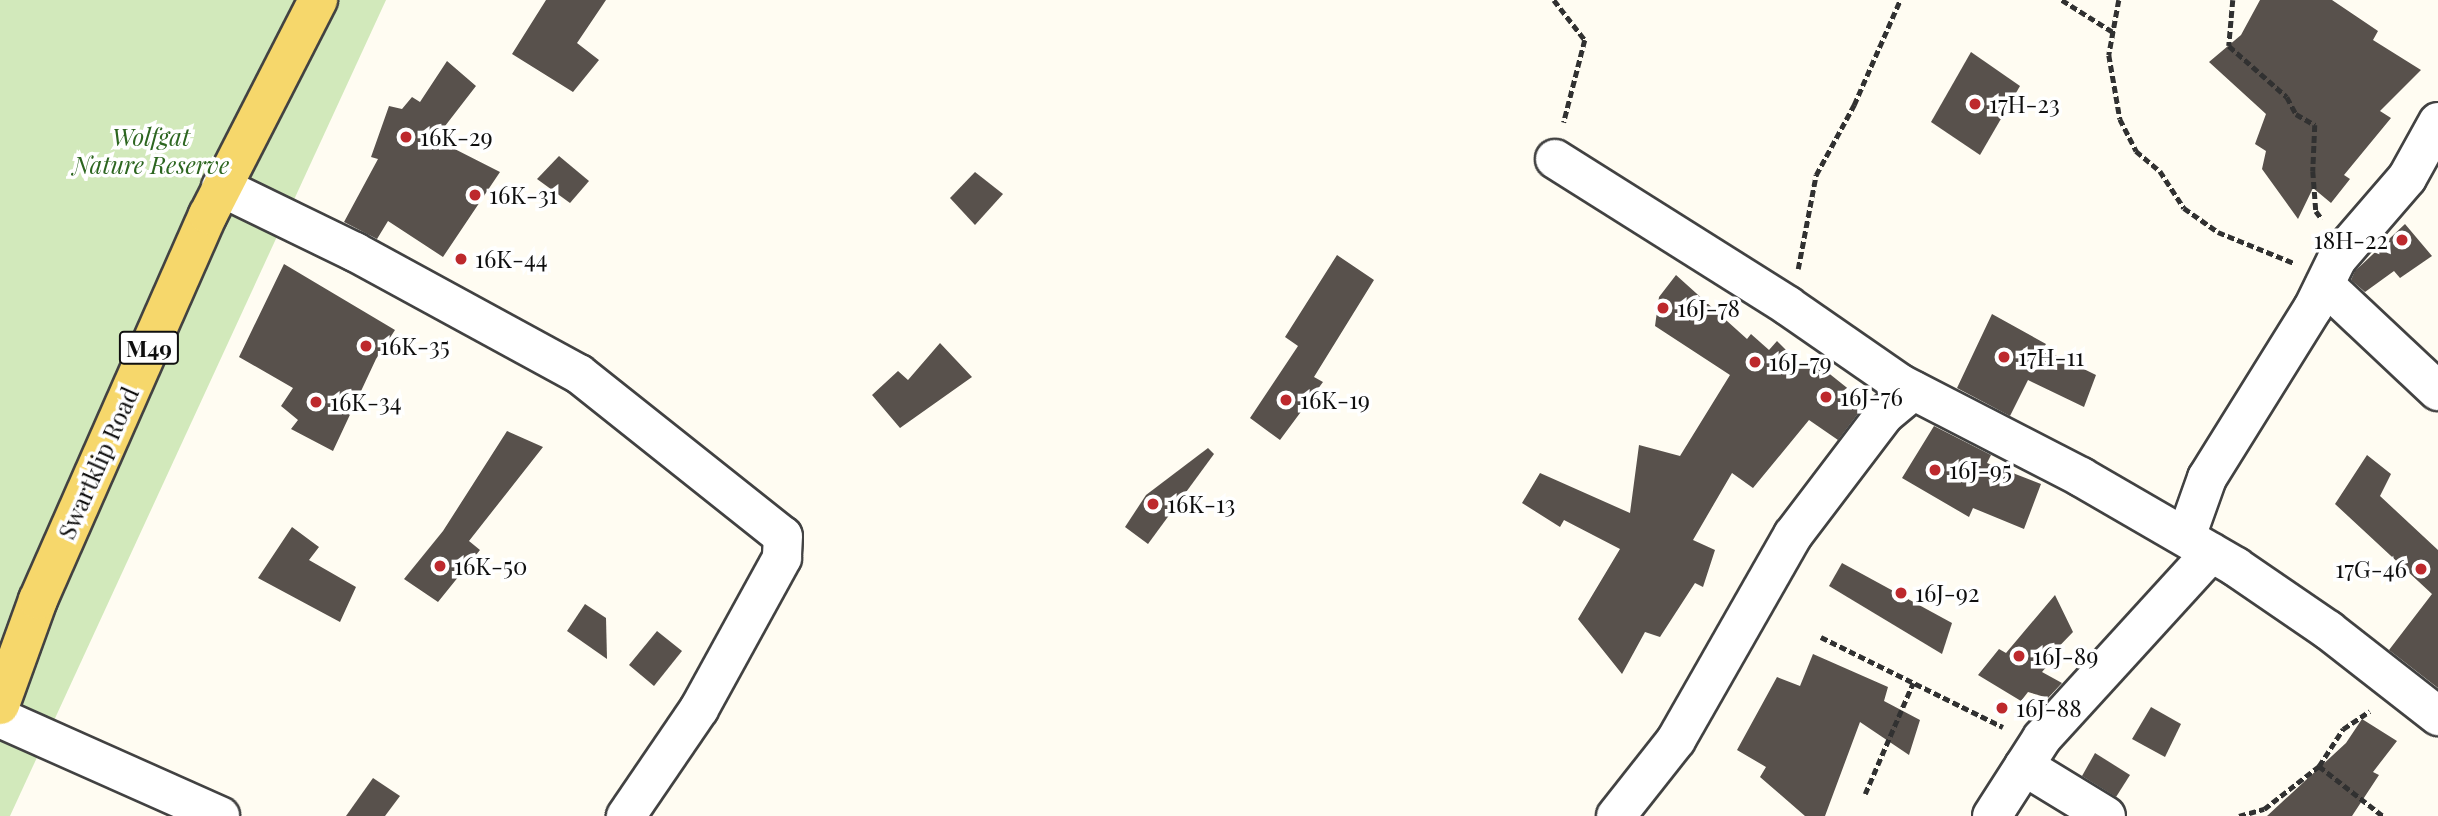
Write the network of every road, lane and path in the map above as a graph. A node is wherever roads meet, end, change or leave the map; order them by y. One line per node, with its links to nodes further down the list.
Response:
1 (318, 0): 10 (main road, Swartklip Road / M49)
2 (1554, 0): 9 (path)
3 (1900, 0): 13 (path)
4 (2062, 0): 7 (path)
5 (2119, 0): 7 (path)
6 (2233, 0): 11 (path)
7 (2113, 32): 12 (path)
8 (2438, 122): 11 (street)
9 (1555, 159): 13 (street)
10 (221, 187): 20 (main road, Swartklip Road / M49); 27 (street)
11 (2349, 245): 12 (street)
12 (2325, 285): 15 (street); 16 (street)
13 (1788, 306): 14 (street)
14 (1913, 391): 16 (street); 28 (street)
15 (2438, 391)
16 (2199, 545): 19 (street); 23 (street)
17 (1821, 637): 18 (path)
18 (1913, 684): 23 (path); 25 (path)
19 (2403, 689): 21 (street); 24 (path)
20 (0, 705)
21 (2438, 716)
22 (0, 718): 26 (street)
23 (2031, 756): 29 (street); 30 (street)
24 (2319, 766): 31 (path); 32 (path)
25 (1865, 794)
26 (220, 816)
27 (626, 816)
28 (1616, 816)
29 (1992, 816)
30 (2106, 816)
31 (2239, 816)
32 (2383, 816)

